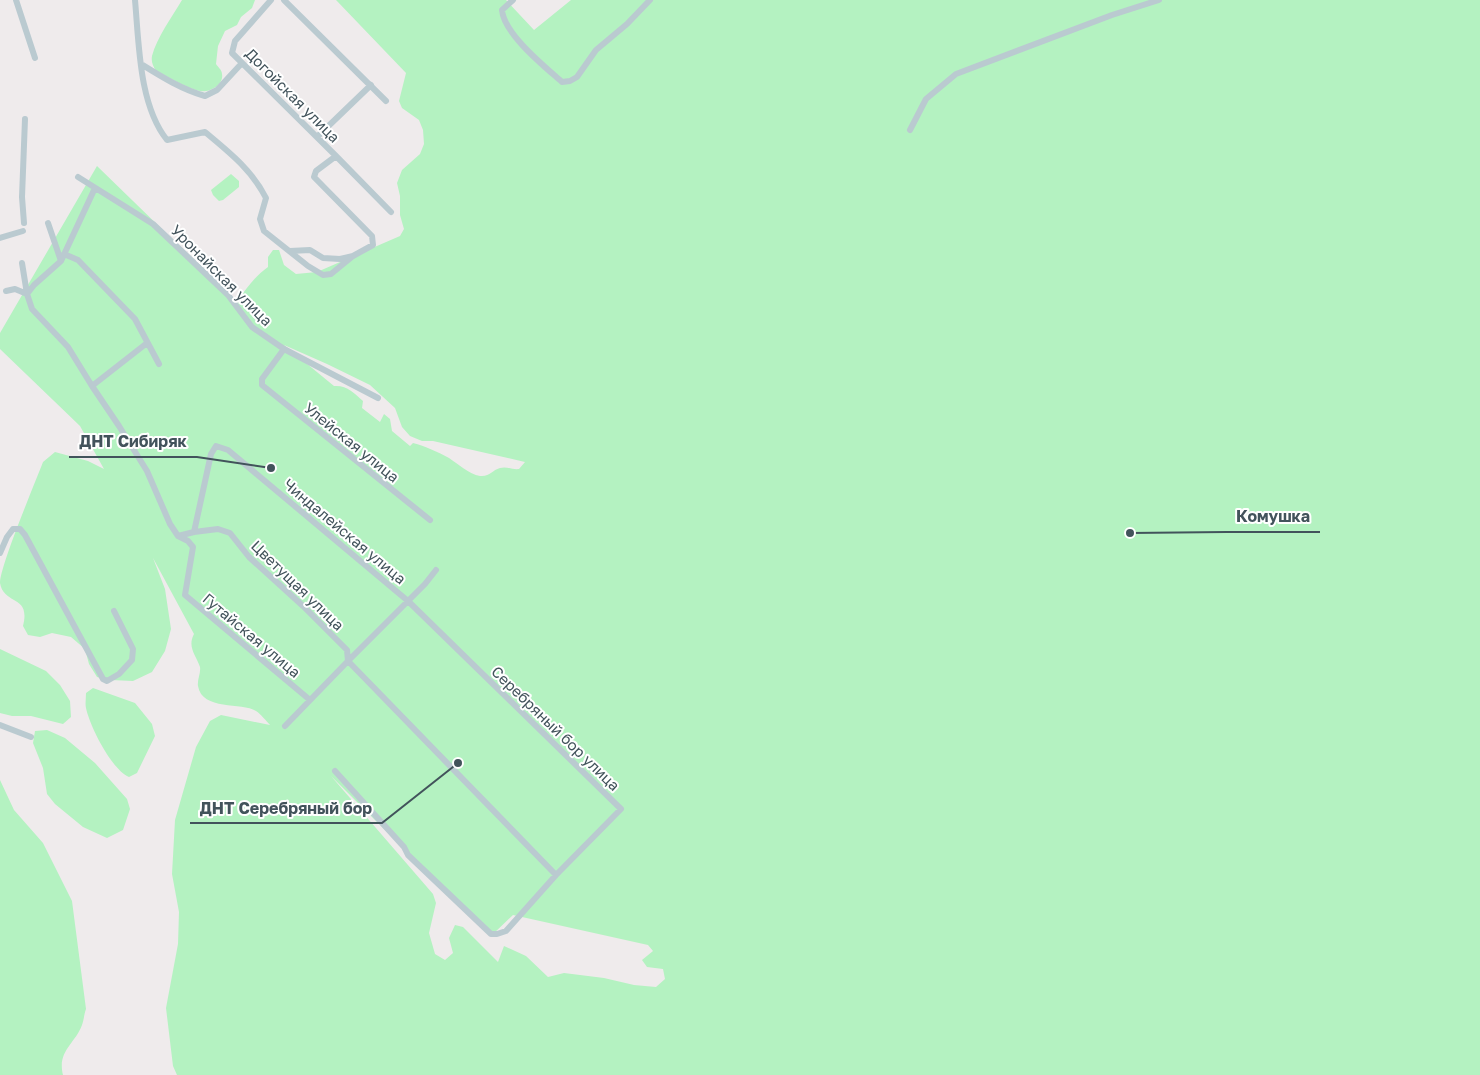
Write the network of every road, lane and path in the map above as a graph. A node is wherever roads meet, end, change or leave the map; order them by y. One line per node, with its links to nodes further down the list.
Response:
1 (16, 0): 8 (street)
2 (135, 0): 10 (street)
3 (271, 0): 9 (street, Догойская улица)
4 (284, 0): 11 (street)
5 (514, 0): 6 (street)
6 (650, 0)
7 (1158, 0): 14 (street)
8 (35, 58)
9 (242, 63): 10 (street); 15 (street, Догойская улица)
10 (141, 64): 24 (street)
11 (371, 85): 12 (street); 15 (street)
12 (386, 101)
13 (25, 119): 20 (street)
14 (910, 130)
15 (318, 137): 16 (street, Догойская улица)
16 (336, 156): 19 (street, Догойская улица); 26 (street, Догойская улица)
17 (78, 177): 18 (street, Уронайская улица)
18 (95, 188): 25 (street); 32 (street, Уронайская улица)
19 (391, 212)
20 (24, 223)
21 (48, 223): 27 (street)
22 (23, 231): 23 (street)
23 (0, 238)
24 (290, 251): 26 (street); 26 (street)
25 (64, 254): 27 (street); 31 (street)
26 (354, 256)
27 (60, 261): 30 (street)
28 (22, 263): 30 (street)
29 (6, 291): 30 (street)
30 (27, 294): 34 (street, Гутайская улица)
31 (147, 343): 33 (street); 34 (street)
32 (284, 349): 35 (street, Уронайская улица); 36 (street, Улейская улица)
33 (159, 364)
34 (92, 386): 38 (street, Гутайская улица)
35 (378, 398)
36 (430, 520)
37 (194, 532): 38 (street, Цветущая улица); 41 (street, Чиндалейская улица); 43 (street, Цветущая улица)
38 (178, 536): 44 (street, Гутайская улица)
39 (0, 553): 42 (street)
40 (436, 570): 41 (street)
41 (408, 601): 43 (street); 49 (street, Серебряный бор улица)
42 (114, 611)
43 (348, 661): 44 (street); 49 (street)
44 (310, 700): 46 (street)
45 (0, 725): 47 (street)
46 (285, 726)
47 (31, 737)
48 (335, 771): 49 (street, Серебряный бор улица)
49 (556, 875)

